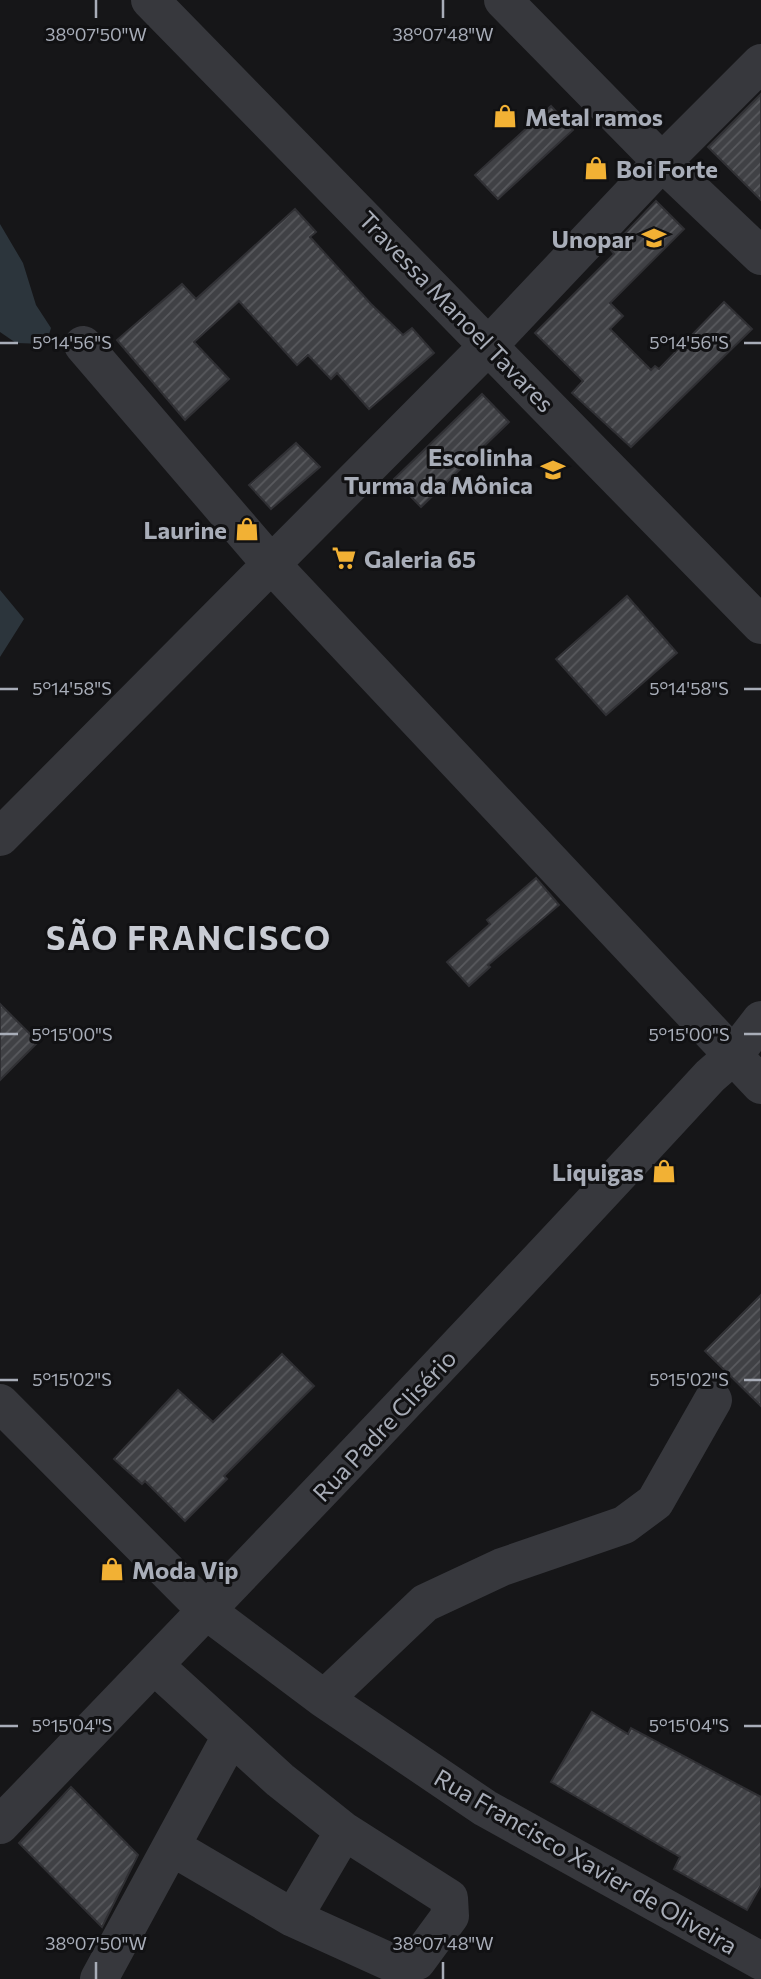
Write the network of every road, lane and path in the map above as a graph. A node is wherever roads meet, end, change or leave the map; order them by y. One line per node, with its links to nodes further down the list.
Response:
1 (150, 0): 7 (street, Travessa Manoel Tavares)
2 (503, 0): 4 (street)
3 (761, 63): 4 (street)
4 (662, 162): 5 (street); 7 (street)
5 (761, 256)
6 (83, 345): 8 (street)
7 (490, 345): 8 (street); 9 (street, Travessa Manoel Tavares)
8 (271, 564): 10 (street); 12 (street)
9 (761, 625)
10 (0, 837)
11 (761, 1020): 12 (street, Rua Padre Clisério)
12 (733, 1056): 13 (street); 16 (street, Rua Padre Clisério)
13 (761, 1085)
14 (713, 1400): 18 (street)
15 (0, 1403): 16 (street, Rua Francisco Xavier de Oliveira)
16 (208, 1612): 17 (street, Rua Padre Clisério); 18 (street, Rua Francisco Xavier de Oliveira)
17 (154, 1665): 19 (street); 20 (street, Rua Padre Clisério)
18 (324, 1699): 24 (street, Rua Francisco Xavier de Oliveira)
19 (231, 1735): 21 (street); 22 (street)
20 (0, 1825)
21 (344, 1831): 23 (street); 23 (street)
22 (172, 1847): 23 (street); 25 (street)
23 (293, 1918)
24 (761, 1961)
25 (99, 1979)

